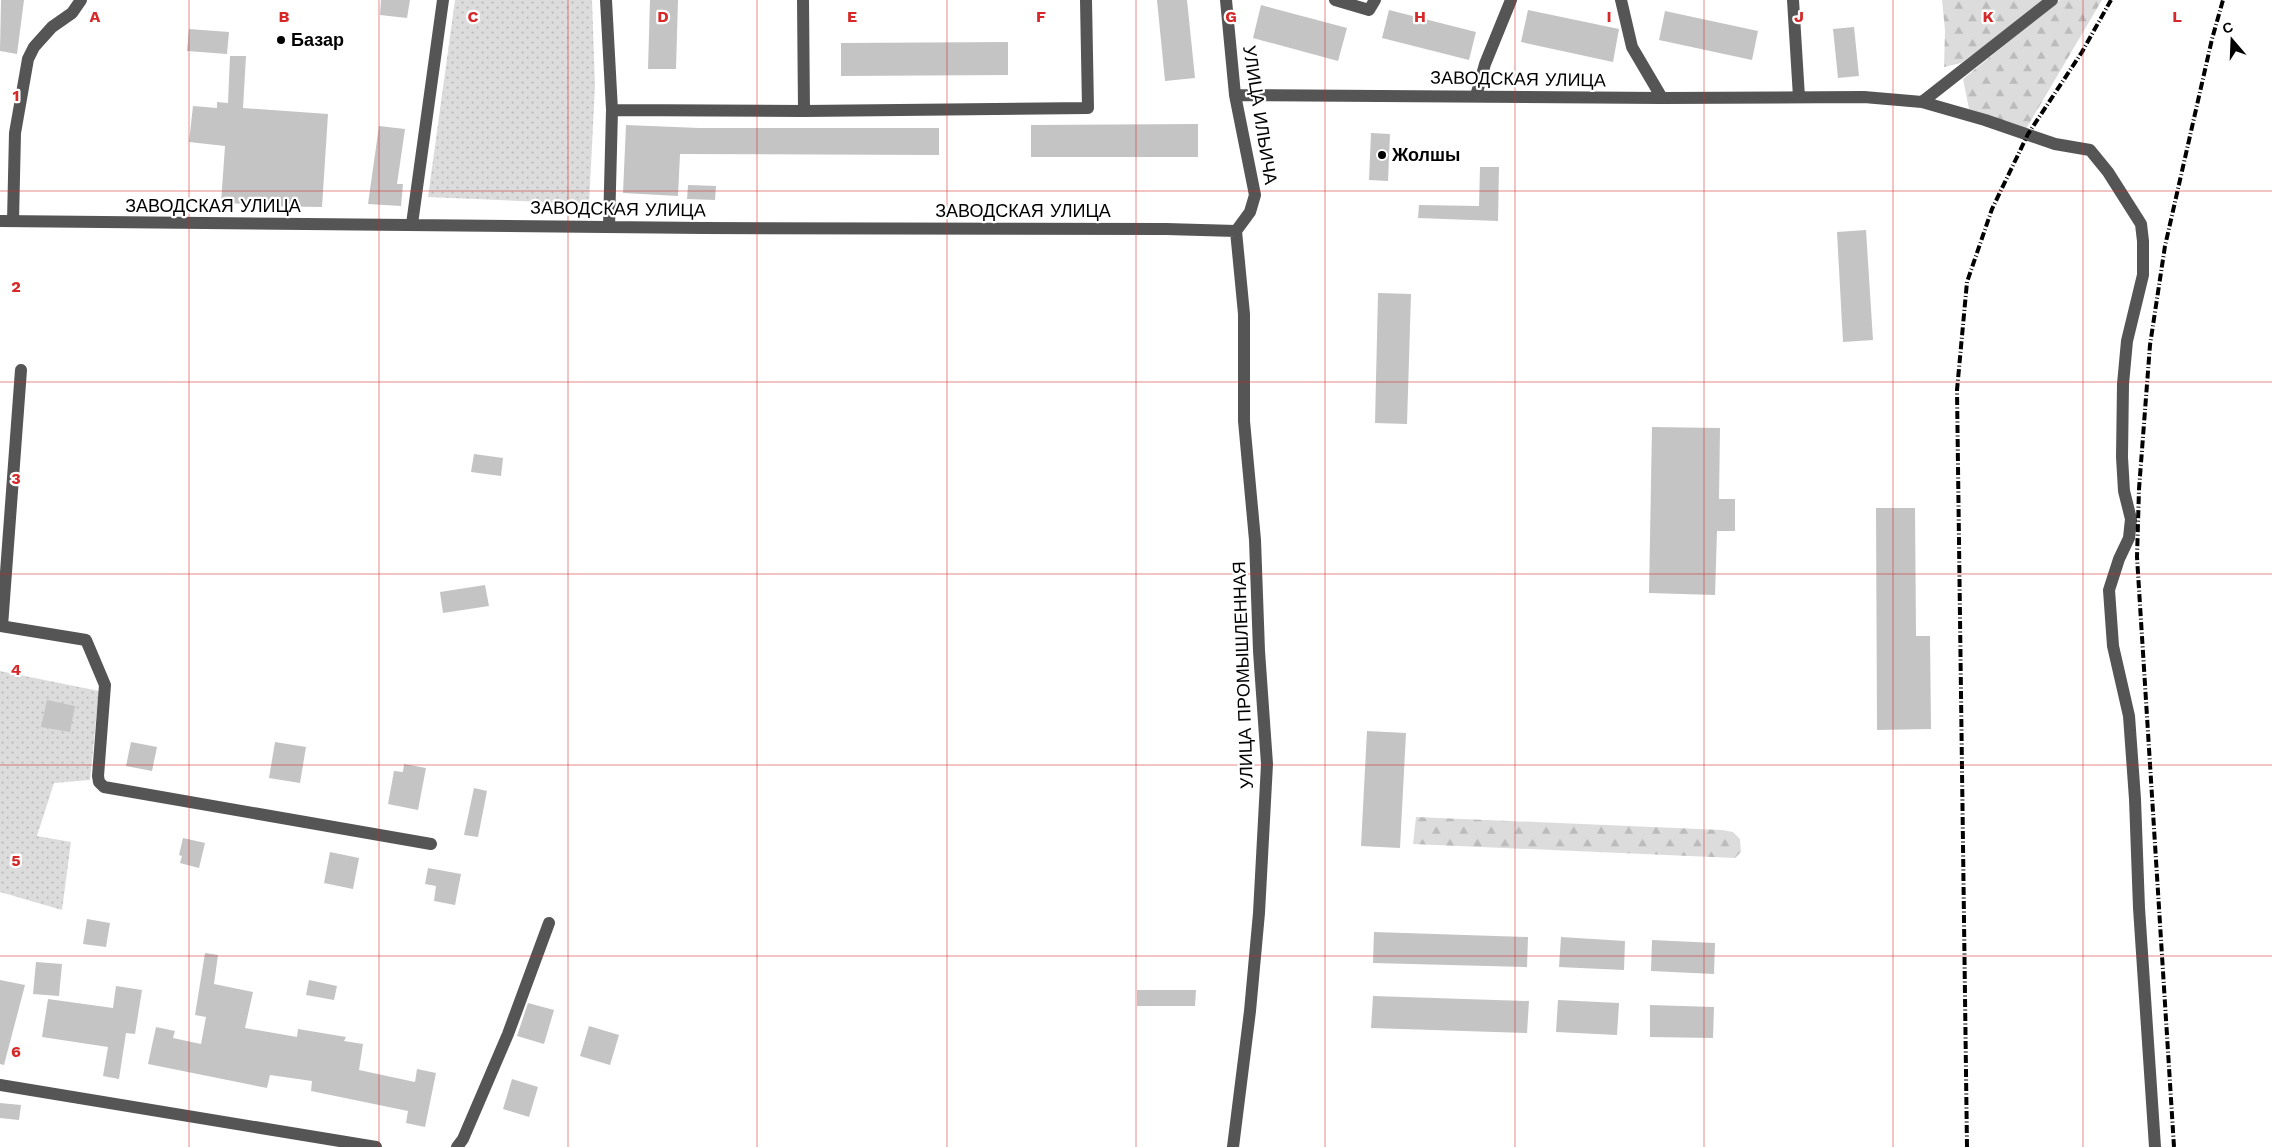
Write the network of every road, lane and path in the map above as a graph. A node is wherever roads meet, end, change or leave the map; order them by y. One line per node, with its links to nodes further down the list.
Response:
1 (81, 0): 20 (street)
2 (443, 0): 21 (street)
3 (606, 0): 18 (street)
4 (803, 0): 19 (street)
5 (1086, 0): 19 (street)
6 (1226, 0): 13 (street, УЛИЦА ИЛЬИЧА)
7 (1335, 0): 8 (street)
8 (1375, 0)
9 (1511, 0): 14 (street)
10 (1621, 0): 16 (street)
11 (1793, 0): 15 (street)
12 (2052, 0): 17 (street)
13 (1235, 95): 14 (street, ЗАВОДСКАЯ УЛИЦА); 23 (street, УЛИЦА ИЛЬИЧА)
14 (1476, 96): 16 (street, ЗАВОДСКАЯ УЛИЦА)
15 (1799, 97): 16 (street, ЗАВОДСКАЯ УЛИЦА); 17 (street, ЗАВОДСКАЯ УЛИЦА)
16 (1662, 98)
17 (1922, 102): 32 (street, ЗАВОДСКАЯ УЛИЦА)
18 (612, 110): 19 (street); 22 (street)
19 (804, 112)
20 (6, 221): 21 (street, ЗАВОДСКАЯ УЛИЦА)
21 (412, 224): 22 (street, ЗАВОДСКАЯ УЛИЦА)
22 (609, 227): 23 (street, ЗАВОДСКАЯ УЛИЦА)
23 (1236, 231): 31 (street, УЛИЦА ПРОМЫШЛЕННАЯ)
24 (21, 370): 25 (street)
25 (1, 626): 26 (street)
26 (431, 844)
27 (549, 923): 30 (street)
28 (0, 1085): 29 (street)
29 (376, 1147)
30 (457, 1147)
31 (1233, 1147)
32 (2155, 1147)

